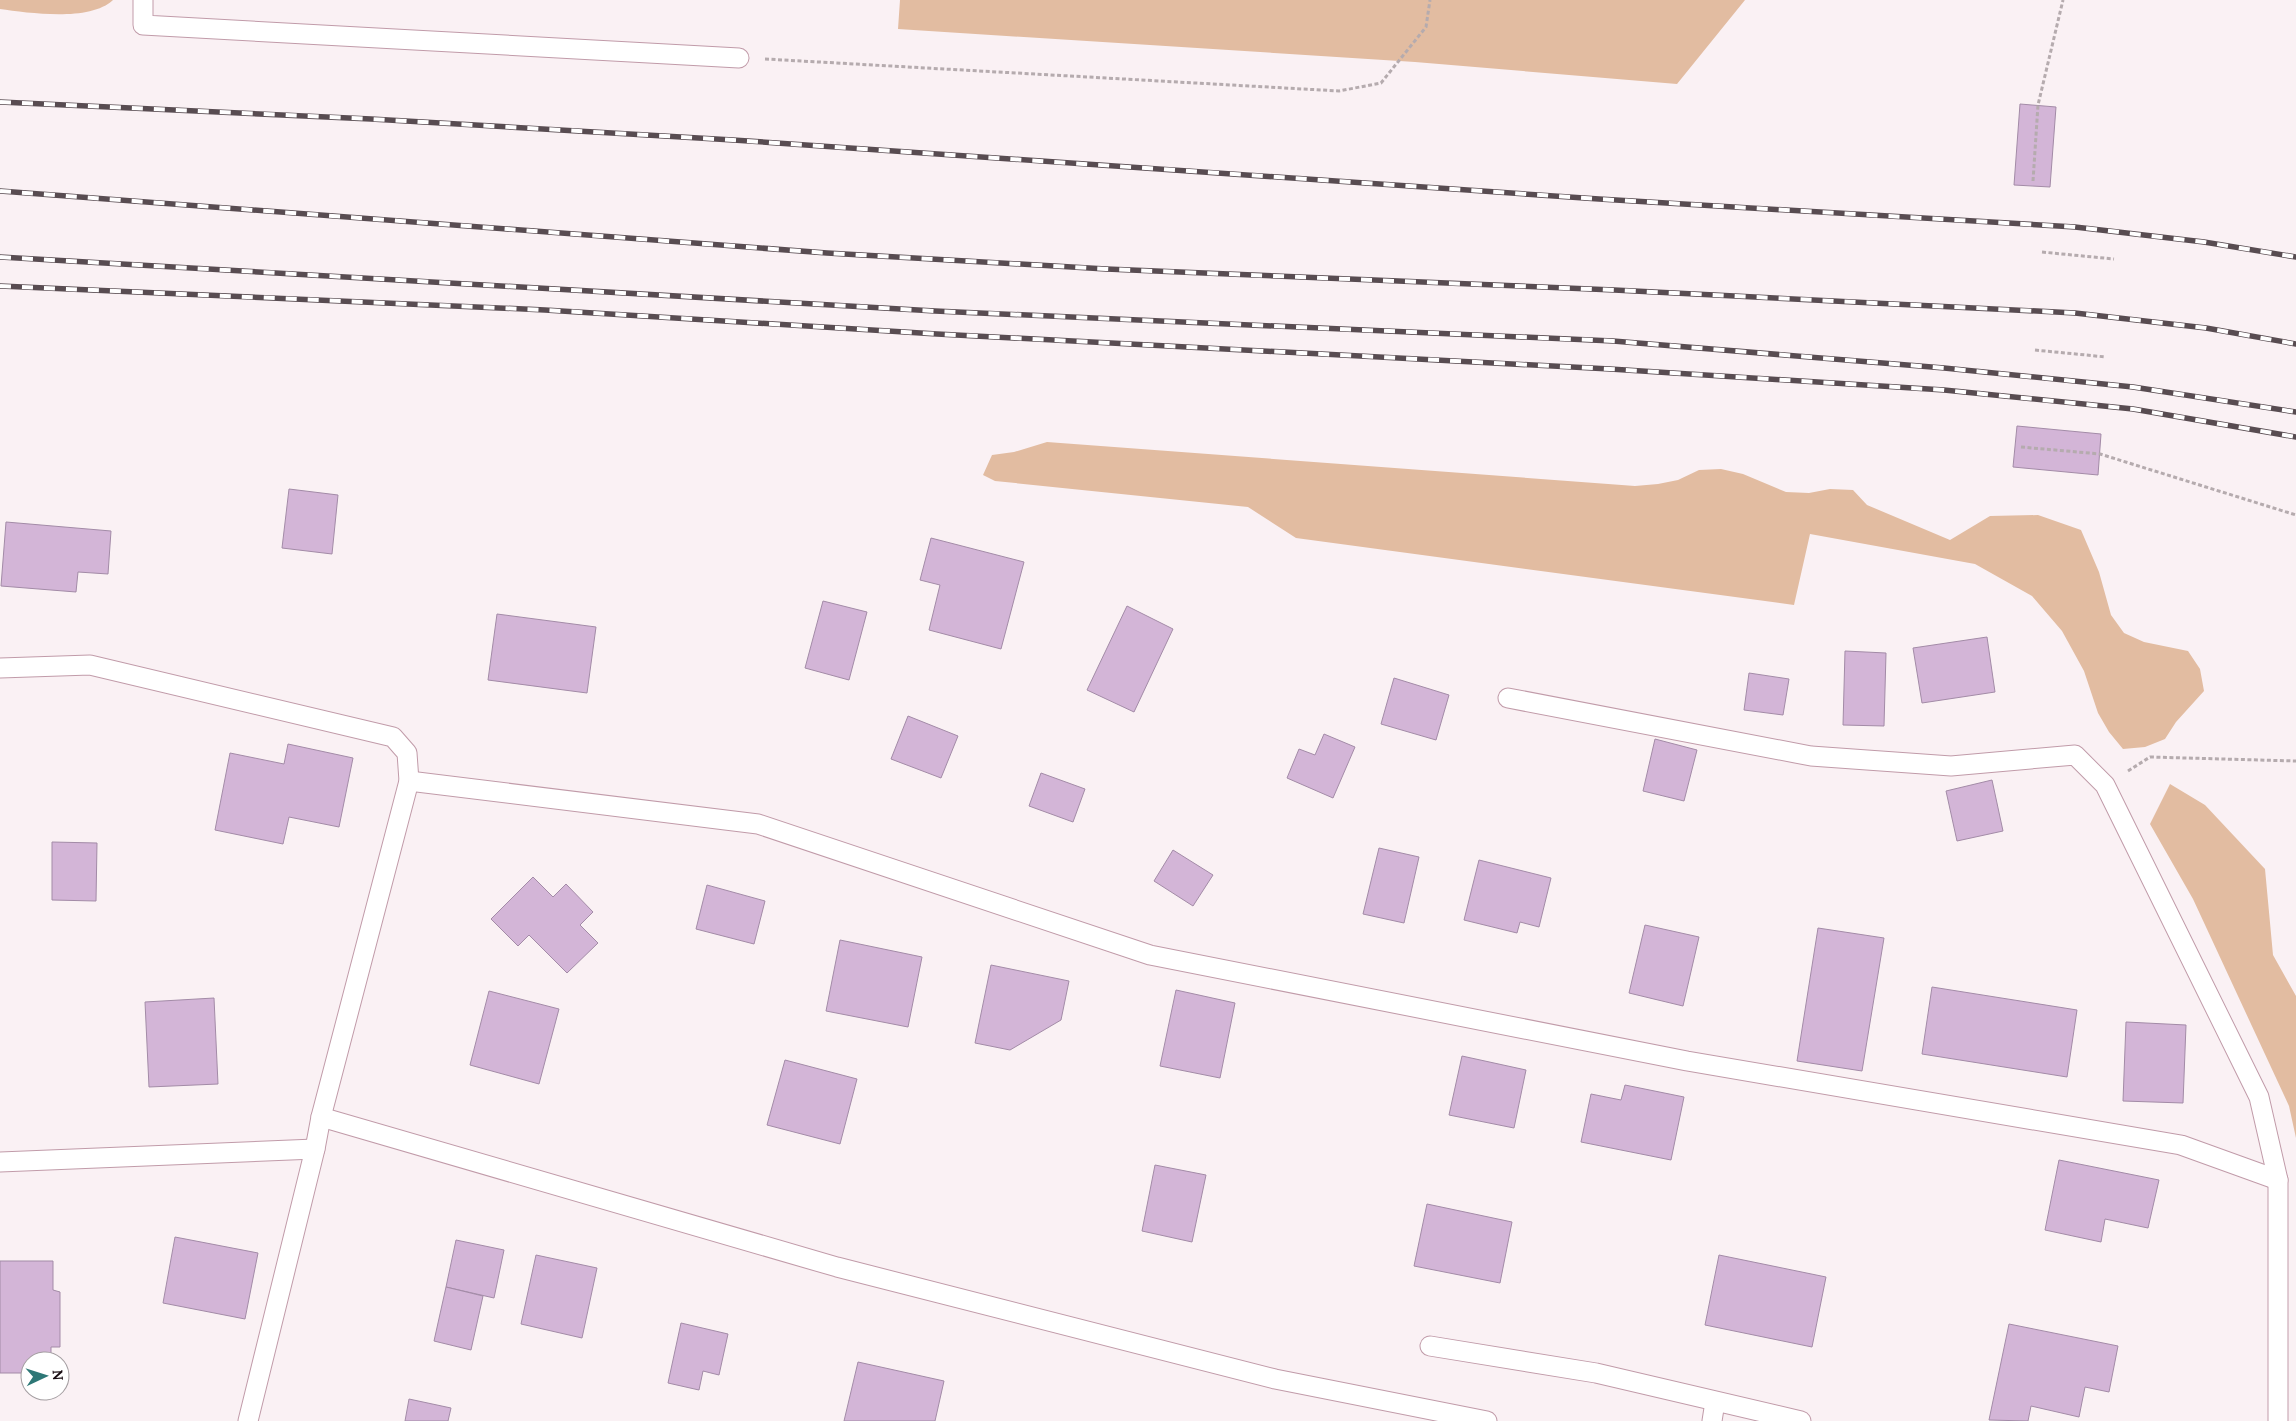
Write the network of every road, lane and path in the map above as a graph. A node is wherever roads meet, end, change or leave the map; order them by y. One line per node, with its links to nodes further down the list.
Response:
1 (143, 0): 4 (lane)
2 (1430, 0): 4 (path)
3 (2064, 0): 5 (path)
4 (739, 58)
5 (2033, 181)
6 (2042, 252): 7 (path)
7 (2114, 259)
8 (2035, 350): 9 (path)
9 (2106, 357)
10 (2021, 447): 11 (path)
11 (2296, 515)
12 (0, 668): 15 (lane)
13 (1508, 698): 16 (lane)
14 (2296, 761): 16 (path)
15 (409, 781): 17 (lane); 20 (lane)
16 (2105, 786): 20 (lane)
17 (321, 1117): 18 (lane); 24 (lane)
18 (315, 1149): 19 (lane); 23 (lane)
19 (0, 1162)
20 (2278, 1180): 27 (lane)
21 (1430, 1346): 22 (lane)
22 (1715, 1402): 25 (lane); 26 (lane)
23 (248, 1421)
24 (1487, 1421)
25 (1712, 1421)
26 (1801, 1421)
27 (2278, 1421)

